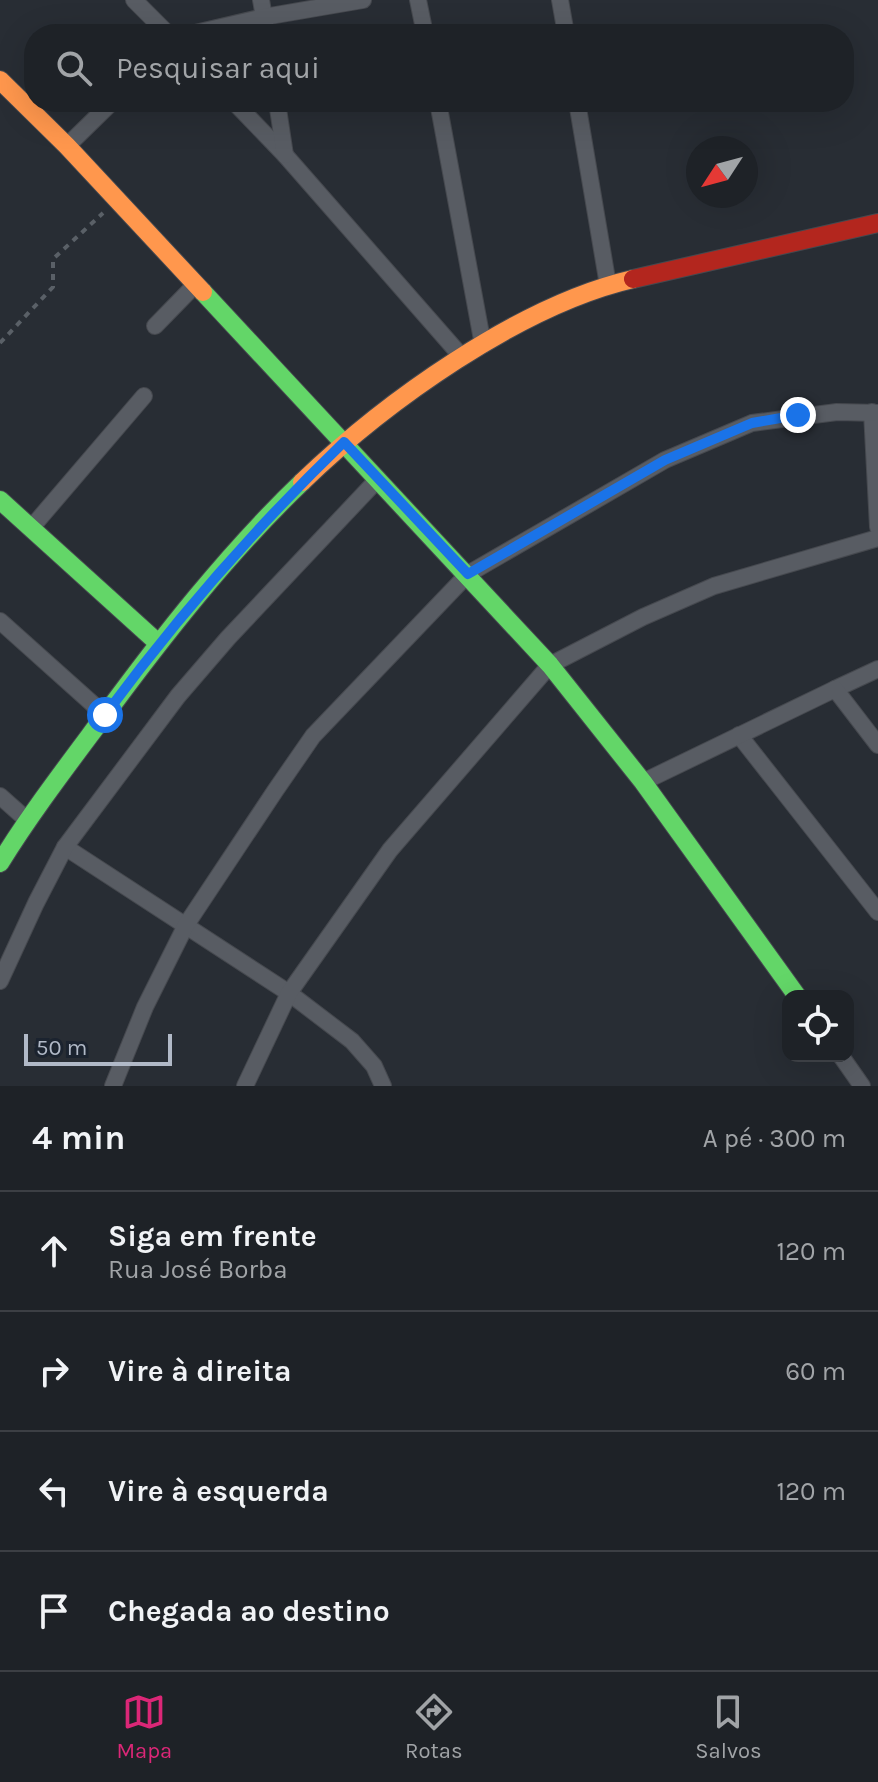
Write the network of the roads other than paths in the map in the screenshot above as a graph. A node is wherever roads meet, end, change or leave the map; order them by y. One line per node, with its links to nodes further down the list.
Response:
1 (134, 0): 6 (street)
2 (261, 0): 7 (street)
3 (363, 0): 8 (street)
4 (418, 0): 9 (street)
5 (560, 0): 10 (street)
6 (158, 24)
7 (266, 24)
8 (273, 24)
9 (423, 24)
10 (564, 24)
11 (4, 92): 12 (street)
12 (24, 109)
13 (27, 112): 19 (street)
14 (102, 112): 19 (street)
15 (244, 112): 20 (street)
16 (279, 112): 20 (street)
17 (440, 112): 25 (street)
18 (579, 112): 23 (street)
19 (67, 146): 22 (street)
20 (285, 155): 26 (street)
21 (878, 223): 23 (street)
22 (195, 285): 24 (street); 29 (street)
23 (608, 285): 25 (street)
24 (155, 326)
25 (483, 345): 26 (street)
26 (462, 357): 29 (street)
27 (144, 396): 32 (street)
28 (875, 413): 33 (street); 35 (street)
29 (344, 442): 30 (street); 37 (street)
30 (378, 479): 35 (street); 47 (street)
31 (0, 500): 32 (street)
32 (32, 527): 37 (street)
33 (878, 527)
34 (878, 538): 38 (street)
35 (468, 574): 38 (street); 50 (street)
36 (0, 621): 41 (street)
37 (158, 643): 41 (street)
38 (550, 665): 44 (street); 53 (street)
39 (878, 669): 40 (street)
40 (835, 689): 42 (street); 43 (street)
41 (105, 715): 46 (street)
42 (739, 735): 44 (street); 49 (street)
43 (878, 745)
44 (643, 782): 52 (street)
45 (0, 796): 46 (street)
46 (27, 820): 48 (street)
47 (65, 847): 50 (street); 51 (street)
48 (0, 863)
49 (878, 912)
50 (186, 925): 53 (street); 55 (street)
51 (0, 981)
52 (793, 990)
53 (289, 993): 56 (street); 57 (street)
54 (845, 1062): 58 (street)
55 (113, 1086)
56 (245, 1086)
57 (383, 1086)
58 (862, 1086)

